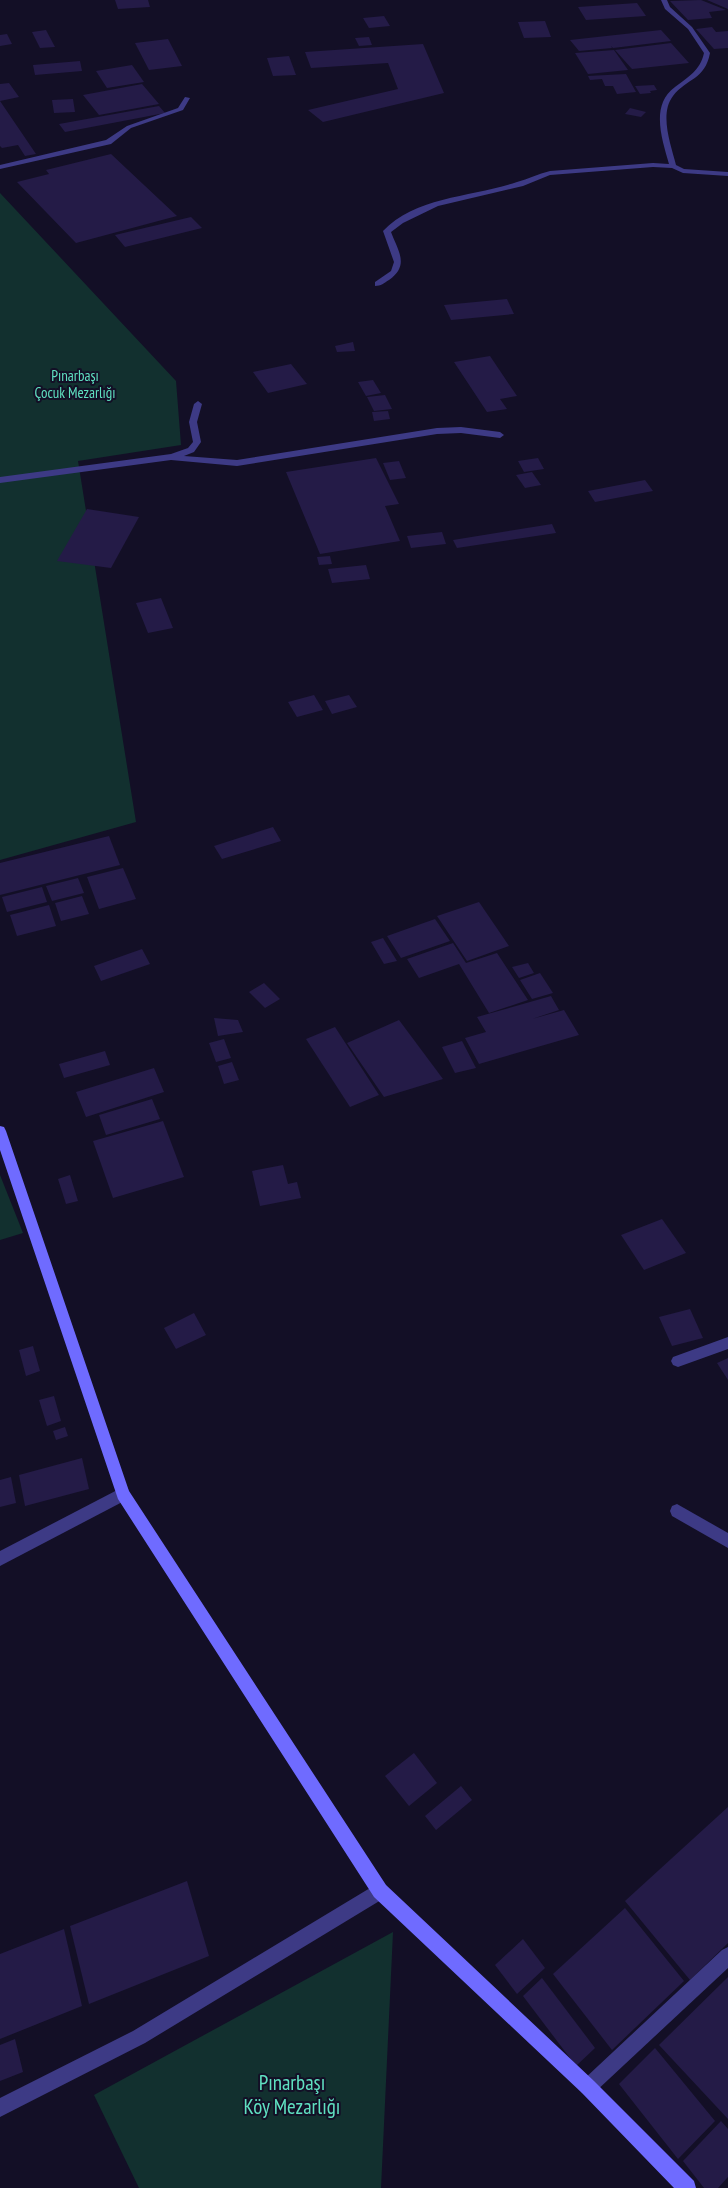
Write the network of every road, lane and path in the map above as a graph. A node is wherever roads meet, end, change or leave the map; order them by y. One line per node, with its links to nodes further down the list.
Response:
1 (664, 0): 3 (street)
2 (187, 98): 4 (street)
3 (673, 166): 5 (street); 6 (street)
4 (0, 167)
5 (728, 174)
6 (378, 284)
7 (198, 404): 9 (street)
8 (500, 434): 9 (street)
9 (171, 457): 10 (street)
10 (0, 480)
11 (0, 1131): 14 (main road)
12 (728, 1343): 13 (street)
13 (678, 1361)
14 (123, 1494): 17 (street); 18 (main road)
15 (677, 1512): 16 (street)
16 (728, 1541)
17 (0, 1559)
18 (380, 1891): 20 (main road); 21 (street)
19 (728, 1956): 20 (street)
20 (588, 2087): 22 (main road)
21 (0, 2108)
22 (687, 2188)

